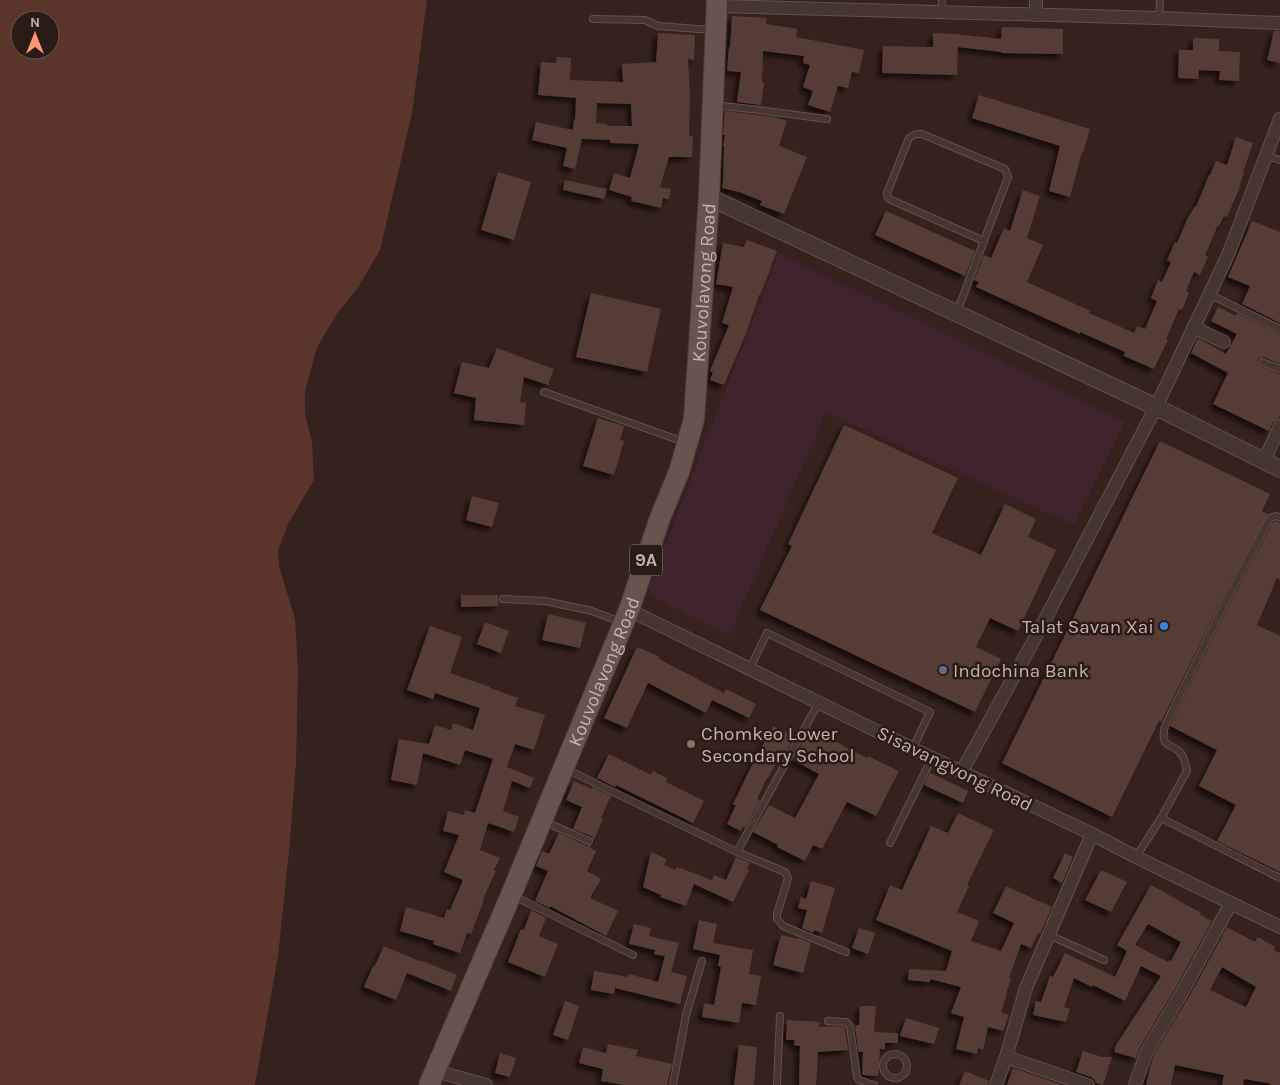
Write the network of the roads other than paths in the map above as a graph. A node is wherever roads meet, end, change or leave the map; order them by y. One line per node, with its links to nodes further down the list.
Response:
1 (1036, 0): 5 (street)
2 (1160, 0): 6 (lane)
3 (717, 3): 4 (street); 9 (main road, Kouvolavong Road / 9A)
4 (942, 6): 5 (street)
5 (1036, 15): 6 (street)
6 (1159, 18): 8 (street)
7 (593, 19): 9 (lane)
8 (1280, 23)
9 (716, 30): 10 (main road, Kouvolavong Road / 9A)
10 (713, 105): 11 (lane); 15 (main road, Kouvolavong Road / 9A)
11 (827, 119)
12 (1280, 119): 13 (street)
13 (1266, 156): 14 (lane); 17 (street)
14 (1280, 160)
15 (709, 197): 18 (street); 27 (main road, Kouvolavong Road / 9A)
16 (984, 240): 16 (lane); 18 (lane)
17 (1209, 294): 19 (street); 20 (lane)
18 (956, 314): 25 (street)
19 (1193, 327): 21 (street); 25 (street)
20 (1280, 328)
21 (1224, 342)
22 (1262, 362): 23 (lane)
23 (1280, 369)
24 (544, 392): 27 (lane)
25 (1156, 407): 28 (street); 38 (street)
26 (1280, 426): 28 (street)
27 (687, 443): 32 (main road, Kouvolavong Road / 9A)
28 (1264, 461): 29 (street)
29 (1280, 469)
30 (1280, 517): 39 (lane)
31 (503, 599): 32 (lane)
32 (627, 616): 33 (street, Sisavangvong Road); 37 (main road, Kouvolavong Road / 9A)
33 (750, 668): 34 (street, Sisavangvong Road); 35 (lane)
34 (819, 702): 35 (street, Sisavangvong Road); 44 (lane)
35 (913, 748): 36 (street, Sisavangvong Road)
36 (932, 758): 38 (street, Sisavangvong Road); 43 (lane)
37 (564, 768): 40 (main road, Kouvolavong Road / 9A); 44 (lane)
38 (962, 771): 41 (street, Sisavangvong Road)
39 (1161, 818): 45 (lane); 46 (lane)
40 (542, 821): 42 (lane); 47 (main road, Kouvolavong Road / 9A)
41 (1092, 834): 45 (street, Sisavangvong Road); 50 (street)
42 (589, 841)
43 (890, 843)
44 (737, 852): 51 (lane)
45 (1136, 857): 48 (street, Sisavangvong Road)
46 (1280, 878)
47 (511, 895): 52 (lane); 58 (main road, Kouvolavong Road / 9A)
48 (1232, 903): 49 (street, Sisavangvong Road); 65 (street)
49 (1280, 927)
50 (1049, 935): 53 (lane); 57 (street)
51 (846, 952)
52 (632, 955)
53 (1104, 960)
54 (702, 961): 60 (lane)
55 (780, 1016): 61 (lane)
56 (828, 1021): 62 (lane)
57 (1006, 1057): 63 (street); 64 (street)
58 (432, 1078): 59 (street)
59 (486, 1085)
60 (672, 1085)
61 (777, 1085)
62 (874, 1085)
63 (996, 1085)
64 (1088, 1085)
65 (1135, 1085)

